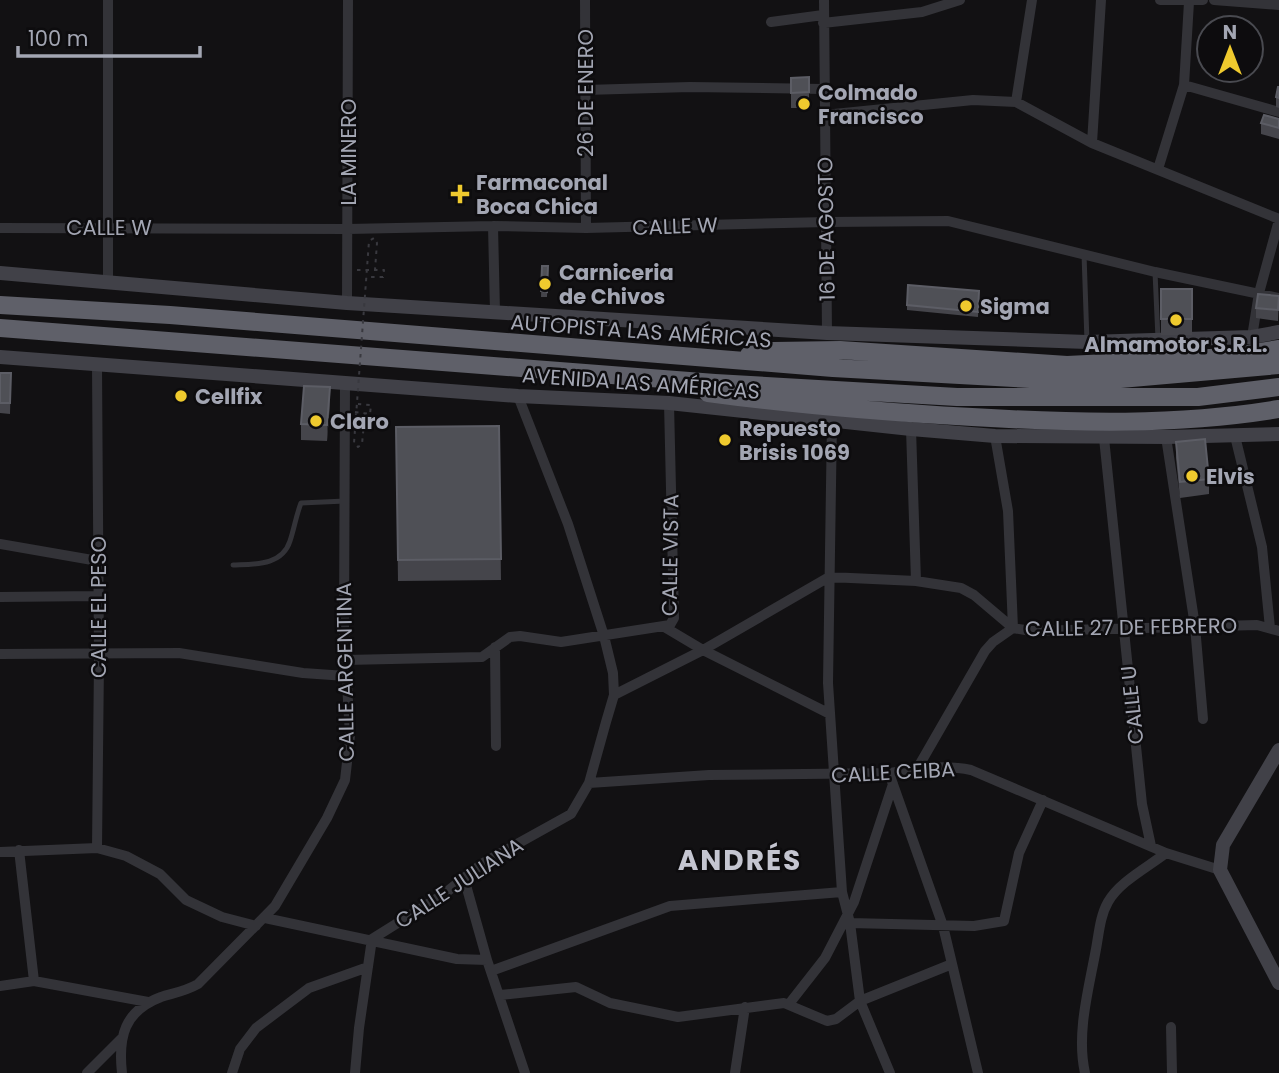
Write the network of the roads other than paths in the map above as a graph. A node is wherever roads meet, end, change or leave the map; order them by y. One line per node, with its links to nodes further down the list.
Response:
1 (108, 0): 26 (street)
2 (348, 0): 29 (street, LA MINERO)
3 (584, 0): 17 (street, 26 DE ENERO)
4 (824, 0): 13 (street, 16 DE AGOSTO)
5 (960, 0): 13 (street)
6 (1032, 0): 18 (street)
7 (1101, 0): 21 (street)
8 (1160, 0): 11 (street)
9 (1203, 0): 11 (street)
10 (1214, 0): 12 (street)
11 (1189, 2): 15 (street)
12 (1279, 5)
13 (823, 19): 14 (street); 16 (street, 16 DE AGOSTO)
14 (771, 22)
15 (1184, 85): 19 (street); 22 (street)
16 (823, 89): 17 (street); 20 (street, 16 DE AGOSTO)
17 (585, 90): 28 (street, 26 DE ENERO)
18 (1016, 102): 20 (street); 21 (street)
19 (1279, 113)
20 (824, 115): 24 (street, 16 DE AGOSTO)
21 (1092, 143): 22 (street)
22 (1158, 169): 23 (street)
23 (1279, 219): 34 (street)
24 (827, 222): 28 (street, CALLE W); 30 (street, CALLE W); 41 (street, 16 DE AGOSTO)
25 (493, 226): 28 (street, CALLE W); 29 (street, CALLE W); 38 (street)
26 (108, 227): 27 (street, CALLE W); 29 (street, CALLE W); 33 (street)
27 (0, 228)
28 (586, 228)
29 (348, 229): 36 (street, LA MINERO)
30 (1084, 254): 31 (street, CALLE W); 44 (lane)
31 (1155, 272): 34 (street, CALLE W); 43 (lane)
32 (0, 273): 33 (street)
33 (108, 282): 36 (street)
34 (1259, 293): 35 (street, CALLE W); 42 (street)
35 (1279, 298)
36 (347, 303): 38 (street)
37 (0, 305): 47 (highway, AUTOPISTA LAS AMÉRICAS)
38 (495, 312): 41 (street)
39 (0, 328): 50 (highway)
40 (1279, 332): 42 (street)
41 (827, 333): 44 (street)
42 (1252, 337): 43 (street)
43 (1158, 341): 44 (street)
44 (1087, 342)
45 (1279, 349): 47 (highway)
46 (0, 357): 48 (street, AVENIDA LAS AMÉRICAS)
47 (726, 360): 49 (highway, AUTOPISTA LAS AMÉRICAS)
48 (97, 365): 51 (street, AVENIDA LAS AMÉRICAS); 65 (street, CALLE EL PESO)
49 (1279, 365)
50 (611, 376): 52 (highway); 55 (highway)
51 (345, 382): 53 (street, AVENIDA LAS AMÉRICAS); 63 (street, CALLE ARGENTINA)
52 (1279, 387)
53 (518, 396): 54 (street, AVENIDA LAS AMÉRICAS); 76 (street, CALLE JULIANA)
54 (669, 403): 56 (street, AVENIDA LAS AMÉRICAS); 72 (street, CALLE VISTA)
55 (1279, 410)
56 (832, 420): 57 (street, AVENIDA LAS AMÉRICAS); 67 (street)
57 (911, 429): 59 (street, AVENIDA LAS AMÉRICAS); 68 (street)
58 (1279, 434): 60 (street, AVENIDA LAS AMÉRICAS)
59 (995, 436): 62 (street, AVENIDA LAS AMÉRICAS); 73 (street)
60 (1234, 436): 61 (street, AVENIDA LAS AMÉRICAS); 75 (street)
61 (1166, 437): 62 (street, AVENIDA LAS AMÉRICAS); 71 (street)
62 (1104, 438): 74 (street, CALLE U)
63 (345, 501): 66 (lane); 81 (street, CALLE ARGENTINA)
64 (0, 544): 65 (street)
65 (98, 561): 69 (street, CALLE EL PESO)
66 (233, 565)
67 (829, 577): 68 (street, CALLE 27 DE FEBRERO); 78 (street); 84 (street)
68 (916, 581): 73 (street, CALLE 27 DE FEBRERO)
69 (99, 596): 70 (street); 79 (street, CALLE EL PESO)
70 (0, 597)
71 (1195, 626): 74 (street, CALLE 27 DE FEBRERO); 75 (street, CALLE 27 DE FEBRERO); 85 (street)
72 (666, 628): 76 (street, CALLE VISTA); 78 (street)
73 (1013, 628): 74 (street, CALLE 27 DE FEBRERO); 88 (street)
74 (1125, 628): 94 (street, CALLE U)
75 (1274, 629)
76 (604, 636): 77 (street, CALLE VISTA); 83 (street, CALLE JULIANA)
77 (495, 648): 81 (street, CALLE VISTA); 86 (street)
78 (703, 650): 83 (street); 84 (street)
79 (99, 652): 80 (street); 82 (street); 95 (street, CALLE EL PESO)
80 (0, 654)
81 (345, 660): 82 (street, CALLE ARGENTINA)
82 (346, 676): 102 (street, CALLE ARGENTINA)
83 (614, 695): 91 (street, CALLE JULIANA)
84 (830, 714): 90 (street)
85 (1203, 719)
86 (496, 746)
87 (1279, 750): 99 (street)
88 (917, 769): 89 (street, CALLE CEIBA); 93 (street, CALLE CEIBA)
89 (889, 773): 90 (street, CALLE CEIBA); 92 (street)
90 (834, 775): 91 (street, CALLE CEIBA); 101 (street)
91 (589, 783): 100 (street, CALLE JULIANA)
92 (893, 784): 103 (street); 105 (street)
93 (1043, 800): 94 (street, CALLE CEIBA); 105 (street)
94 (1151, 846): 98 (street, CALLE CEIBA)
95 (97, 848): 96 (street); 104 (street)
96 (19, 850): 97 (street); 111 (street)
97 (0, 852)
98 (1166, 853): 99 (street, CALLE CEIBA); 129 (street)
99 (1220, 870): 112 (street)
100 (464, 878): 106 (street, CALLE JULIANA); 107 (street)
101 (842, 892): 103 (street); 110 (street)
102 (265, 918): 104 (street, CALLE ARGENTINA); 106 (street)
103 (849, 918): 105 (street); 115 (street); 117 (street)
104 (256, 926): 116 (street, CALLE ARGENTINA)
105 (943, 926): 108 (street)
106 (372, 939): 107 (street); 109 (street, CALLE JULIANA)
107 (487, 960): 110 (street)
108 (952, 964): 115 (street); 128 (street)
109 (368, 967): 123 (street); 124 (street, CALLE JULIANA)
110 (491, 971): 114 (street)
111 (34, 981): 113 (street); 116 (street)
112 (1279, 983)
113 (0, 986)
114 (500, 995): 118 (street); 125 (street)
115 (860, 1001): 117 (street); 127 (street)
116 (148, 1002): 120 (street)
117 (789, 1004): 118 (street)
118 (745, 1007): 126 (street)
119 (1171, 1027): 130 (street)
120 (121, 1039): 121 (street); 122 (street)
121 (87, 1073)
122 (122, 1073)
123 (233, 1073)
124 (355, 1073)
125 (525, 1073)
126 (735, 1073)
127 (890, 1073)
128 (978, 1073)
129 (1085, 1073)
130 (1172, 1073)

